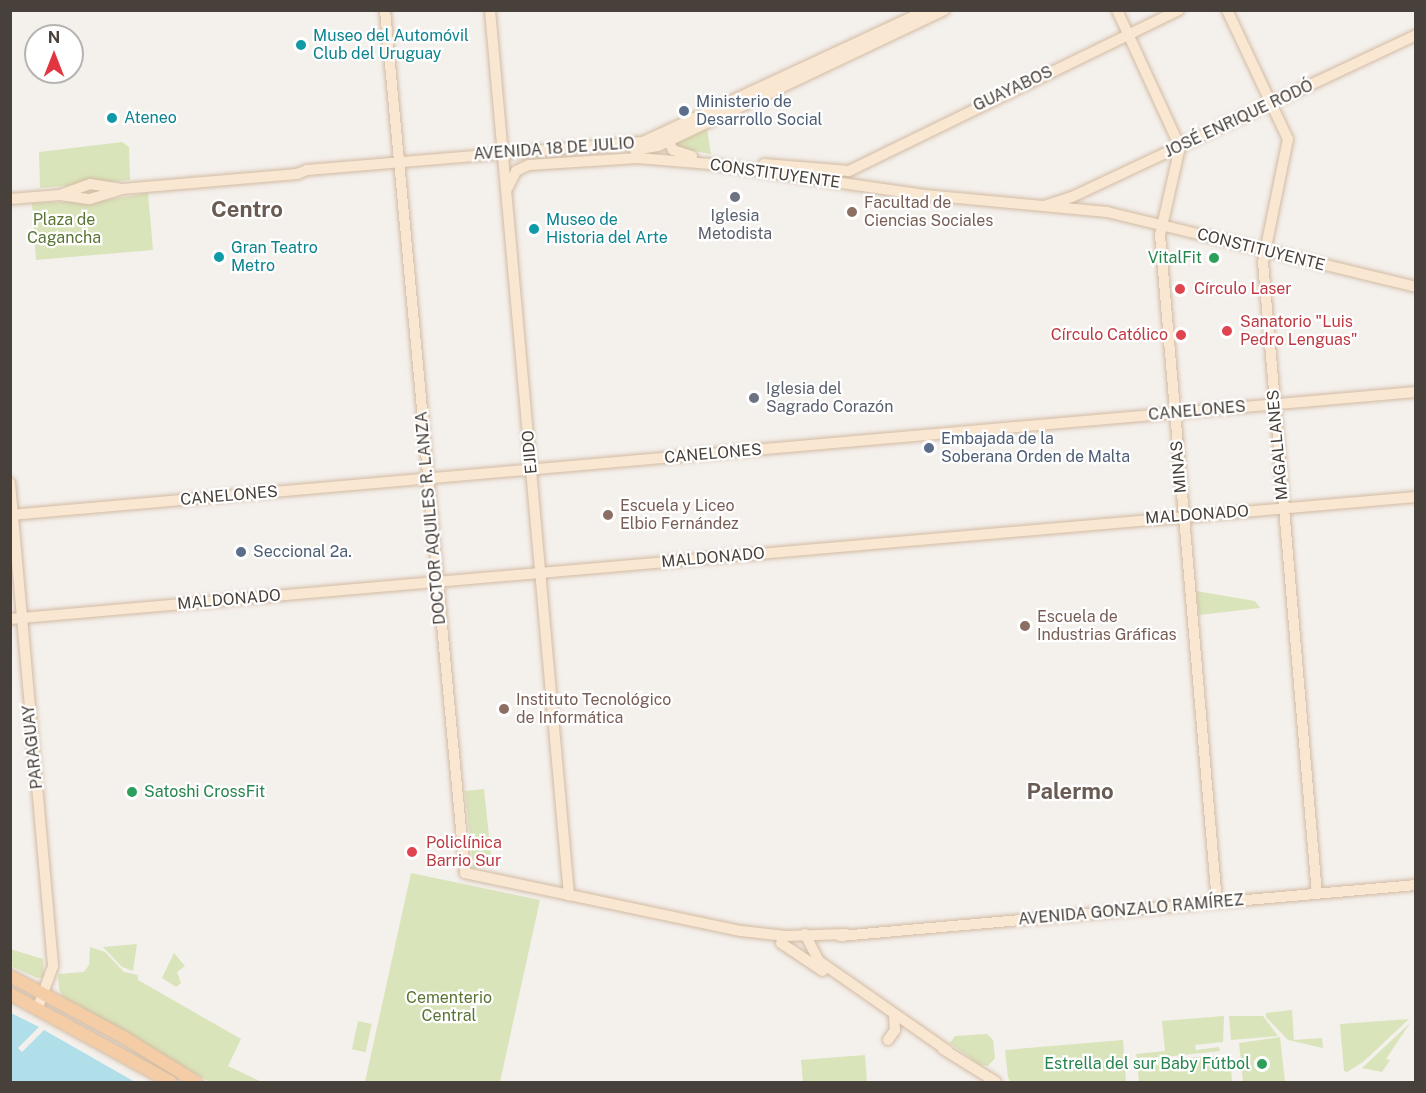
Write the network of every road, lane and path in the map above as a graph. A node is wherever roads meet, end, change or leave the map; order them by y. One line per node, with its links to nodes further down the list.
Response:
1 (385, 10): 17 (street, DOCTOR AQUILES R. LANZA)
2 (490, 10): 13 (street, EJIDO)
3 (927, 10): 11 (street, AVENIDA 18 DE JULIO)
4 (945, 10): 11 (street, AVENIDA 18 DE JULIO)
5 (1117, 10): 8 (street)
6 (1179, 10): 8 (street, GUAYABOS)
7 (1227, 10): 10 (street, MAGALLANES)
8 (1129, 34): 12 (street); 19 (street, GUAYABOS)
9 (1416, 35): 10 (street, JOSÉ ENRIQUE RODÓ)
10 (1272, 103): 12 (street, JOSÉ ENRIQUE RODÓ); 25 (street, MAGALLANES)
11 (666, 137): 13 (street, AVENIDA 18 DE JULIO); 14 (street, AVENIDA 18 DE JULIO); 19 (street, CONSTITUYENTE)
12 (1180, 147): 22 (street, JOSÉ ENRIQUE RODÓ); 24 (street, MINAS)
13 (503, 156): 14 (street, AVENIDA 18 DE JULIO); 17 (street, AVENIDA 18 DE JULIO); 20 (street, EJIDO)
14 (539, 156): 16 (street, AVENIDA 18 DE JULIO); 18 (street, AVENIDA 18 DE JULIO)
15 (621, 158): 16 (street, AVENIDA 18 DE JULIO); 23 (street, CONSTITUYENTE)
16 (554, 163): 18 (street, AVENIDA 18 DE JULIO)
17 (401, 165): 21 (street, AVENIDA 18 DE JULIO); 31 (street, DOCTOR AQUILES R. LANZA)
18 (522, 166): 20 (street, AVENIDA 18 DE JULIO)
19 (849, 171)
20 (507, 189): 30 (street, EJIDO)
21 (10, 199)
22 (1063, 201): 23 (street, CONSTITUYENTE)
23 (1035, 206): 24 (street, CONSTITUYENTE)
24 (1161, 225): 25 (street, CONSTITUYENTE); 29 (street, MINAS)
25 (1264, 250): 26 (street, CONSTITUYENTE); 28 (street, MAGALLANES)
26 (1416, 287)
27 (1416, 392): 28 (street, CANELONES)
28 (1274, 405): 29 (street, CANELONES); 34 (street, MAGALLANES)
29 (1175, 413): 30 (street, CANELONES); 36 (street, MINAS)
30 (532, 470): 31 (street, CANELONES); 37 (street, EJIDO)
31 (428, 479): 35 (street, CANELONES); 38 (street, DOCTOR AQUILES R. LANZA)
32 (10, 483): 35 (street, PARAGUAY)
33 (1416, 497): 34 (street, MALDONADO)
34 (1284, 509): 36 (street, MALDONADO); 42 (street, MAGALLANES)
35 (12, 515): 39 (street, PARAGUAY)
36 (1183, 515): 37 (street, MALDONADO); 44 (street, MINAS)
37 (541, 573): 38 (street, MALDONADO); 43 (street, EJIDO)
38 (437, 582): 39 (street, MALDONADO); 40 (street, DOCTOR AQUILES R. LANZA)
39 (16, 619): 50 (street, PARAGUAY)
40 (465, 873): 43 (street, AVENIDA GONZALO RAMÍREZ)
41 (1416, 885): 42 (street, AVENIDA GONZALO RAMÍREZ)
42 (1317, 894): 44 (street, AVENIDA GONZALO RAMÍREZ)
43 (570, 895): 45 (street, AVENIDA GONZALO RAMÍREZ)
44 (1217, 902): 46 (street, AVENIDA GONZALO RAMÍREZ)
45 (741, 931): 46 (street, AVENIDA GONZALO RAMÍREZ); 47 (street, AVENIDA GONZALO RAMÍREZ)
46 (807, 937): 47 (street, AVENIDA GONZALO RAMÍREZ); 49 (street)
47 (782, 943): 49 (street)
48 (10, 976): 50 (main road)
49 (844, 981): 53 (street)
50 (45, 993): 52 (street, PARAGUAY); 56 (main road)
51 (10, 994): 52 (main road)
52 (38, 1007): 55 (main road)
53 (897, 1017): 54 (street); 57 (street)
54 (888, 1040)
55 (171, 1083)
56 (196, 1083)
57 (996, 1083)

